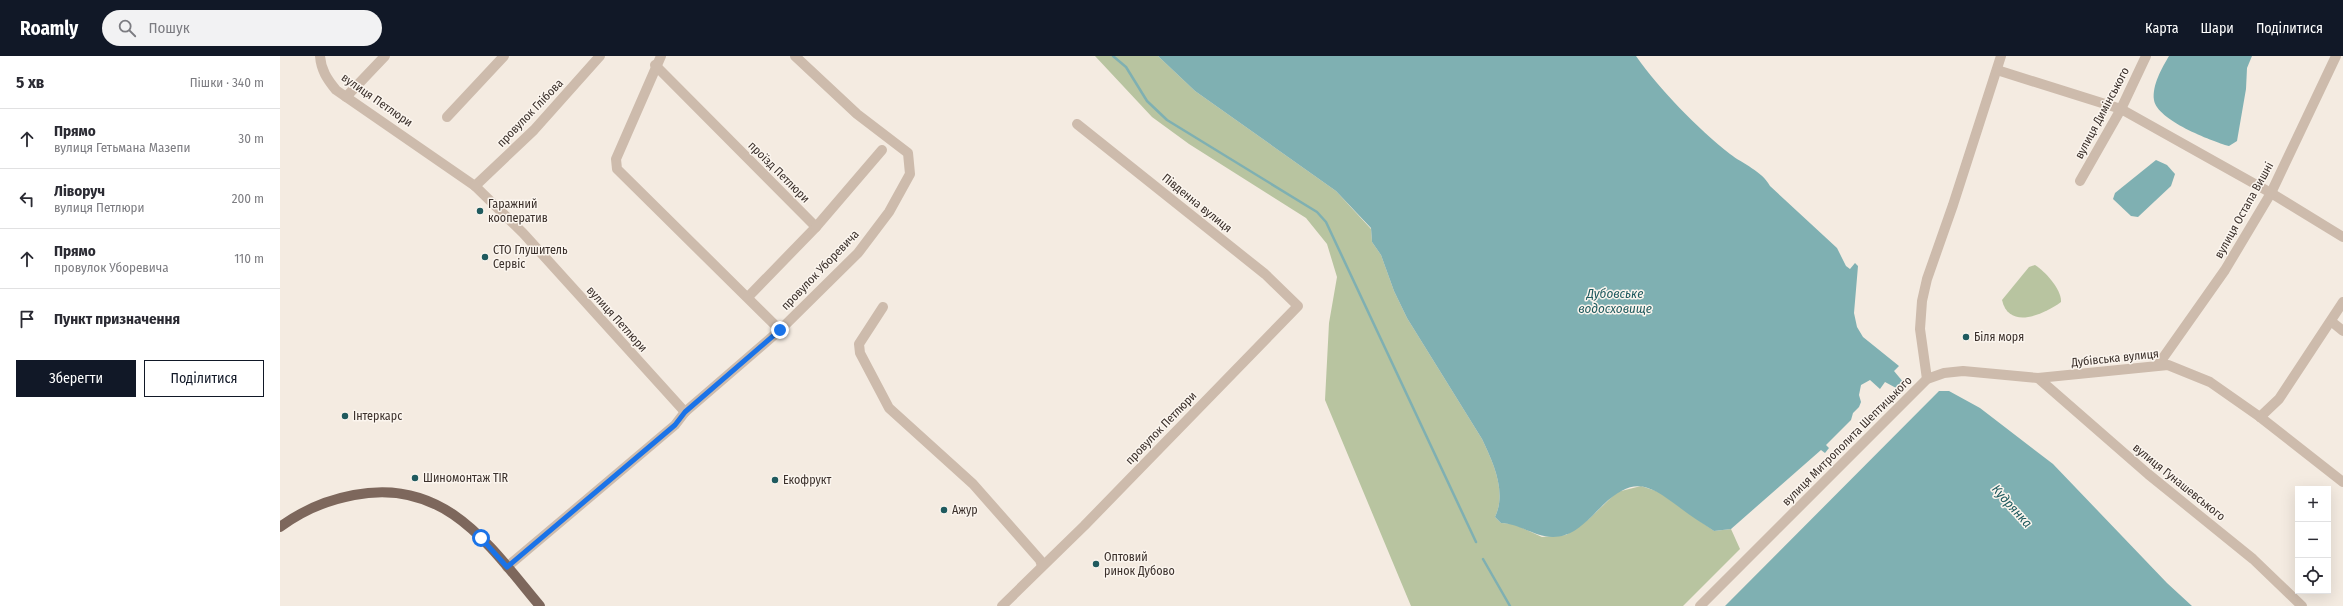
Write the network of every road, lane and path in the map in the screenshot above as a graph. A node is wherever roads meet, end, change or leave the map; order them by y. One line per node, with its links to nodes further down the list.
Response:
1 (320, 56): 12 (street, вулиця Петлюри)
2 (385, 56): 12 (street)
3 (504, 56): 14 (street)
4 (600, 56): 18 (street, провулок Глібова)
5 (661, 56): 10 (street)
6 (795, 56): 27 (street, провулок Уборевича)
7 (2001, 56): 11 (street, вулиця Митрополита Шептицького)
8 (2146, 56): 13 (street, вулиця Димінського)
9 (2336, 56): 19 (street, вулиця Остапа Вишні)
10 (655, 66): 20 (street, проїзд Петлюри); 22 (street)
11 (1997, 70): 13 (street); 31 (street, вулиця Митрополита Шептицького)
12 (346, 97): 18 (street, вулиця Петлюри)
13 (2121, 109): 17 (street, вулиця Димінського); 19 (street)
14 (447, 117)
15 (1077, 124): 24 (street, Південна вулиця)
16 (882, 150): 20 (street)
17 (2080, 181)
18 (475, 186): 32 (street, вулиця Петлюри)
19 (2271, 193): 21 (street); 29 (street, вулиця Остапа Вишні)
20 (816, 227): 22 (street)
21 (2343, 237)
22 (748, 297): 27 (street)
23 (2343, 302): 26 (street)
24 (1298, 306): 36 (street, провулок Петлюри)
25 (883, 307): 36 (street)
26 (2332, 322): 28 (street); 33 (street)
27 (780, 330): 32 (street, провулок Уборевича)
28 (2343, 331)
29 (2158, 366): 30 (street, Дубівська вулиця); 33 (street, Дубівська вулиця)
30 (2038, 378): 31 (street, Дубівська вулиця); 41 (street, вулиця Гунашевського)
31 (1927, 379): 40 (street, вулиця Митрополита Шептицького)
32 (685, 412): 37 (street)
33 (2260, 417): 34 (street, Дубівська вулиця)
34 (2343, 482)
35 (280, 527): 37 (main road)
36 (1042, 566): 39 (street, провулок Петлюри)
37 (507, 567): 38 (main road)
38 (540, 606)
39 (1002, 606)
40 (1700, 606)
41 (2302, 606)

